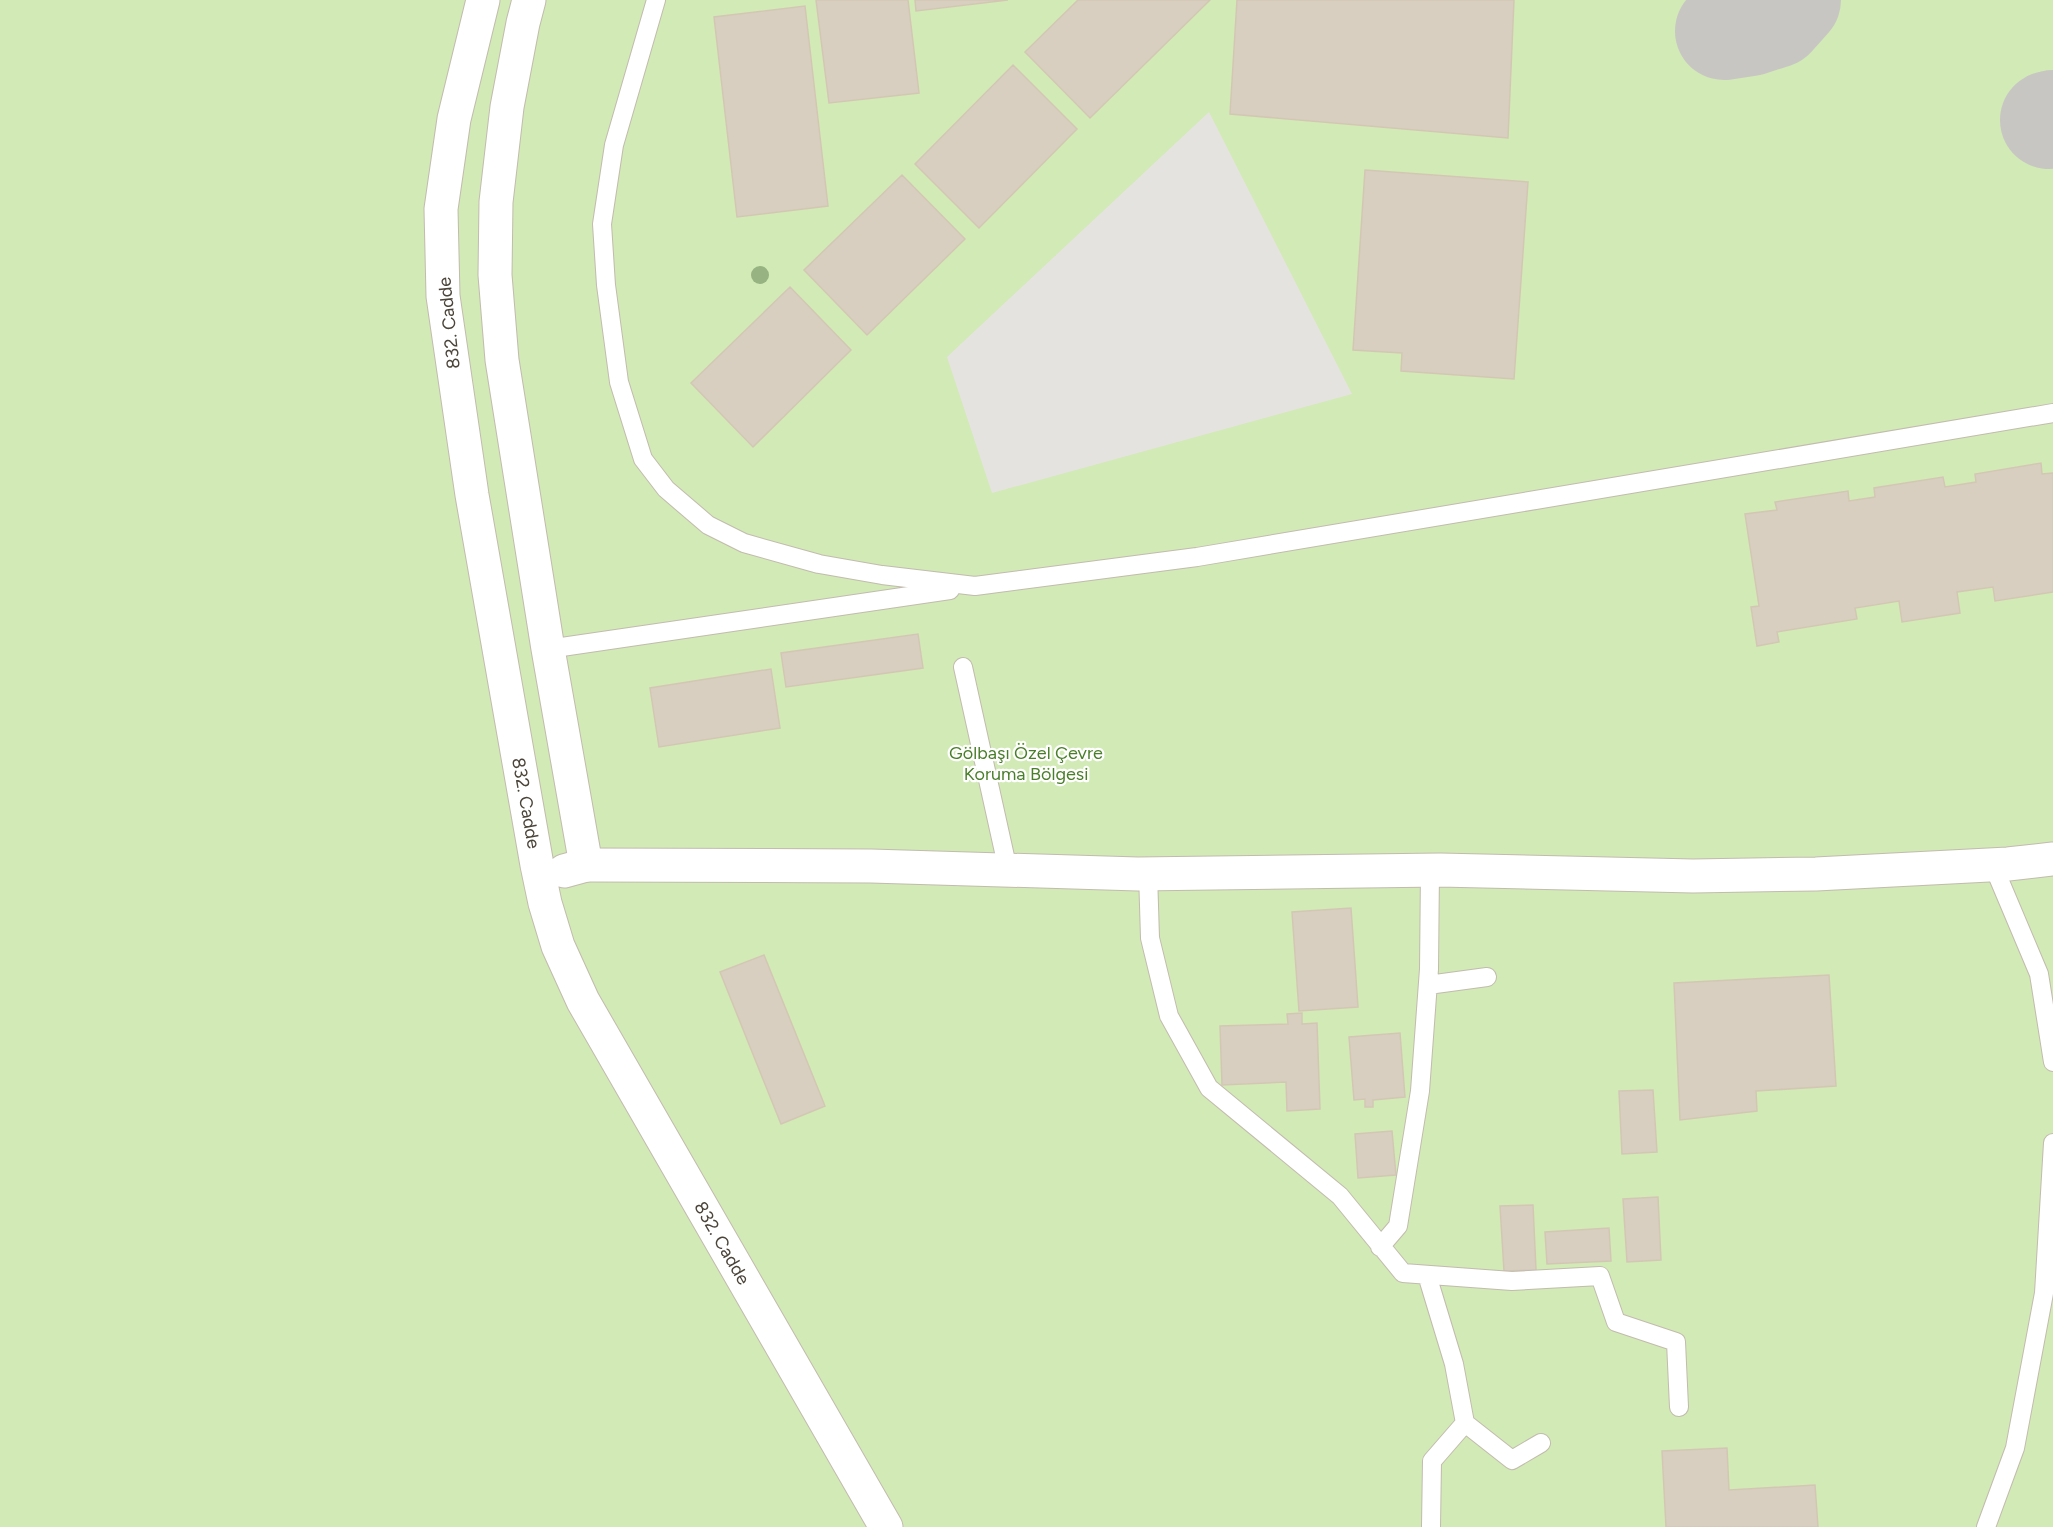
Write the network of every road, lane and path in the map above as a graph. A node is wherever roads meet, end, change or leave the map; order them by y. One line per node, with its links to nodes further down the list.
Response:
1 (483, 0): 7 (street, 832. Cadde)
2 (529, 0): 6 (street)
3 (656, 0): 5 (lane)
4 (2053, 413): 5 (lane)
5 (975, 586): 6 (lane)
6 (548, 649): 7 (street); 11 (street)
7 (499, 656): 23 (street, 832. Cadde)
8 (963, 666): 11 (lane)
9 (2053, 859): 10 (street)
10 (1993, 865): 12 (street); 16 (lane)
11 (1008, 870): 13 (street)
12 (1430, 870): 13 (street); 15 (lane)
13 (1148, 873): 18 (lane)
14 (1487, 976): 15 (lane)
15 (1428, 985): 18 (lane)
16 (2053, 1062)
17 (2053, 1143): 25 (lane)
18 (1380, 1246): 19 (lane)
19 (1427, 1275): 20 (lane); 21 (lane)
20 (1679, 1407)
21 (1465, 1423): 22 (lane); 24 (lane)
22 (1541, 1443)
23 (886, 1527)
24 (1431, 1527)
25 (1986, 1527)

